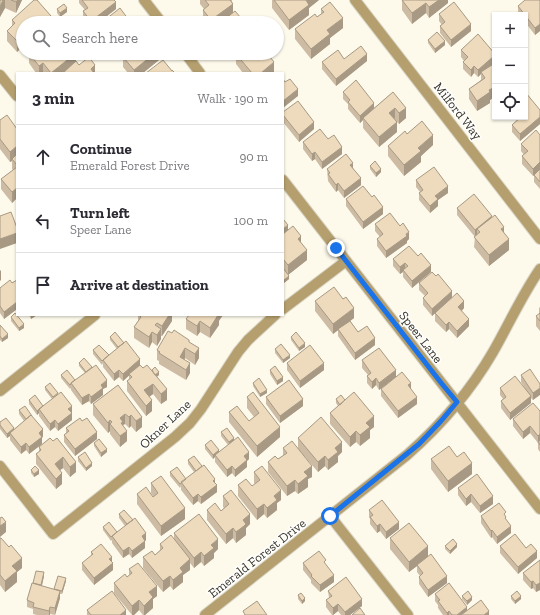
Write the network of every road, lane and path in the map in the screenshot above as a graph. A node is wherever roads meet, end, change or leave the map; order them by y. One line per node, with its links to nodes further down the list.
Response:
1 (144, 0): 3 (street)
2 (355, 0): 9 (street, Milford Way)
3 (157, 16)
4 (190, 60): 5 (street)
5 (199, 72)
6 (0, 75): 7 (street)
7 (16, 95)
8 (284, 181): 10 (street, Speer Lane)
9 (540, 239)
10 (346, 261): 12 (street); 16 (street, Speer Lane)
11 (540, 269): 16 (street, Emerald Forest Drive)
12 (284, 308)
13 (94, 316): 15 (street)
14 (274, 316): 17 (street, Okner Lane)
15 (0, 391)
16 (457, 402): 18 (street, Speer Lane); 19 (street, Emerald Forest Drive)
17 (0, 466)
18 (540, 509)
19 (330, 516): 20 (street, Emerald Forest Drive); 21 (street)
20 (205, 615)
21 (408, 615)

